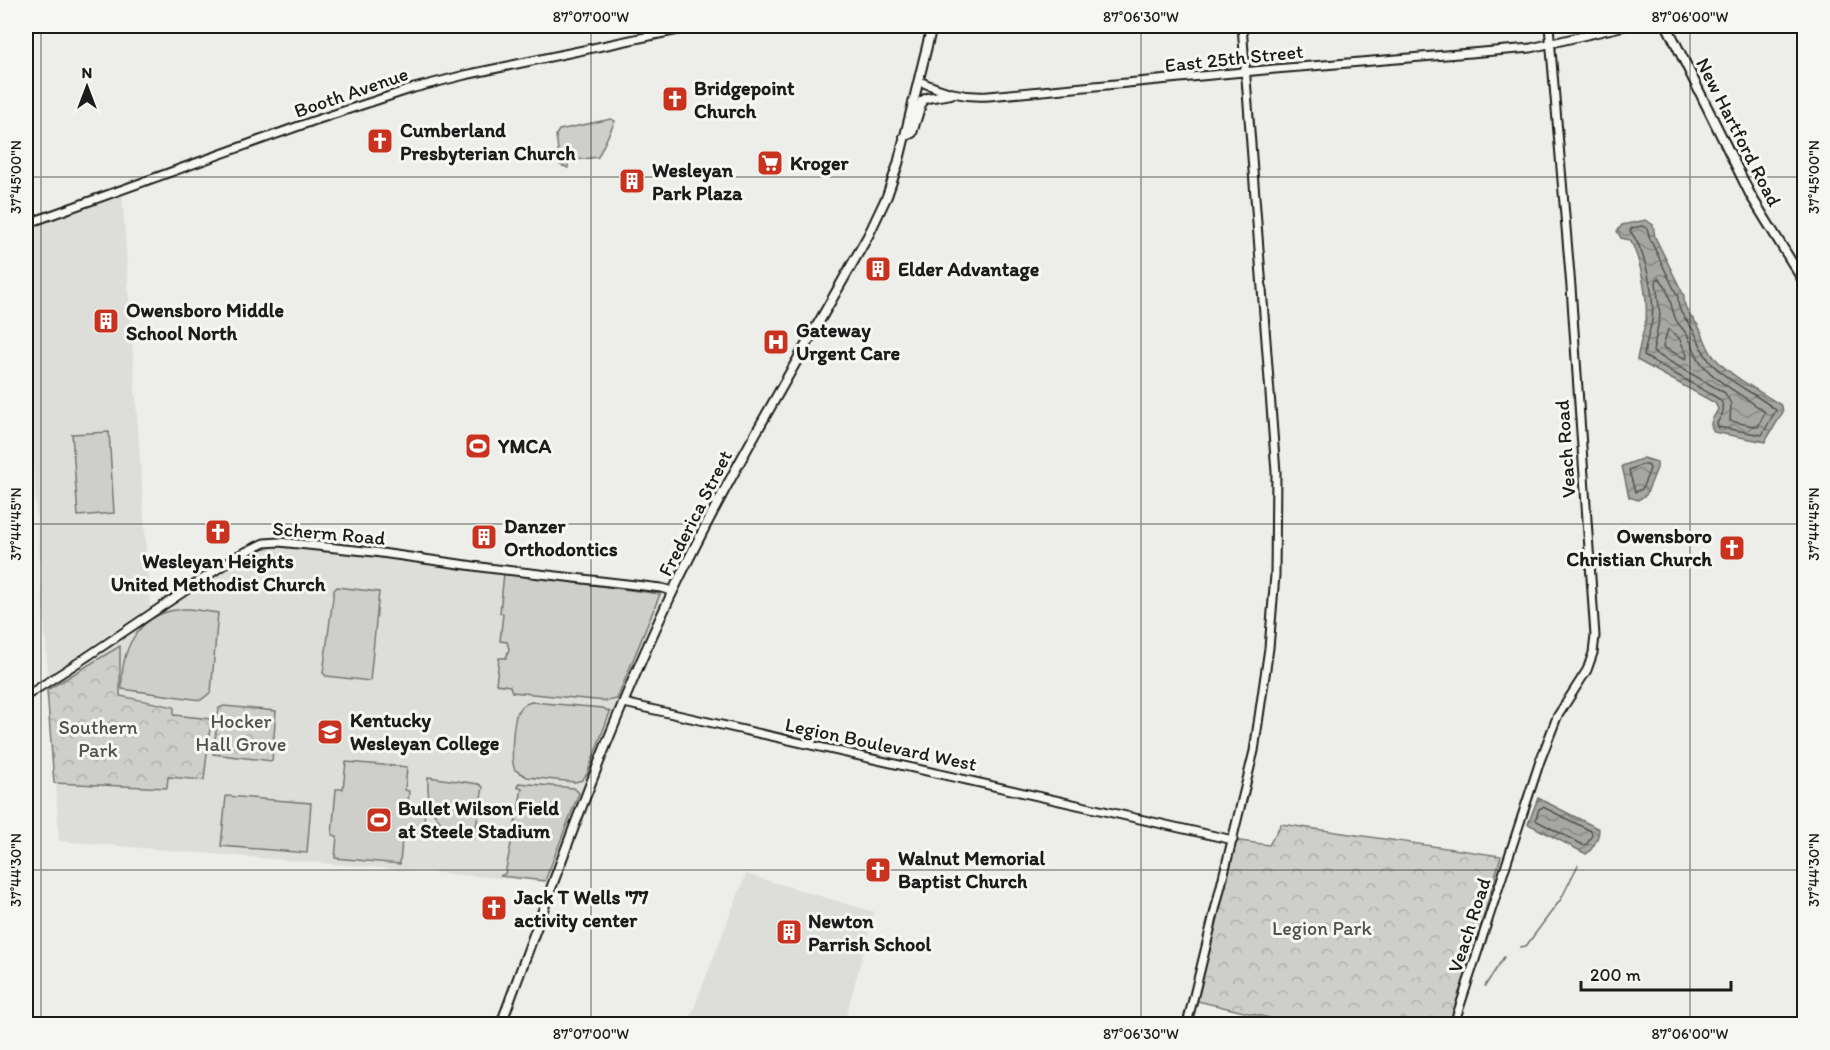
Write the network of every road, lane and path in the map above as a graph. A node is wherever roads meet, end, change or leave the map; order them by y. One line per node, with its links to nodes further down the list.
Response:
1 (697, 26): 12 (street, Booth Avenue)
2 (932, 26): 9 (main road, Frederica Street)
3 (1242, 26): 8 (street)
4 (1549, 26): 7 (street, Veach Road)
5 (1625, 26): 7 (street, East 25th Street)
6 (1667, 26): 13 (main road, New Hartford Road)
7 (1551, 45): 8 (street, East 25th Street); 20 (street, Veach Road)
8 (1245, 72): 10 (street, East 25th Street); 17 (street)
9 (919, 81): 10 (street, East 25th Street); 11 (main road, Frederica Street)
10 (951, 94): 11 (main road)
11 (904, 137): 14 (main road, Frederica Street)
12 (26, 224)
13 (1804, 282)
14 (673, 591): 15 (street, Scherm Road); 16 (main road, Frederica Street)
15 (26, 696)
16 (624, 703): 17 (street, Legion Boulevard West); 18 (main road, Frederica Street)
17 (1233, 840): 19 (street)
18 (501, 1024)
19 (1187, 1024)
20 (1454, 1024)

